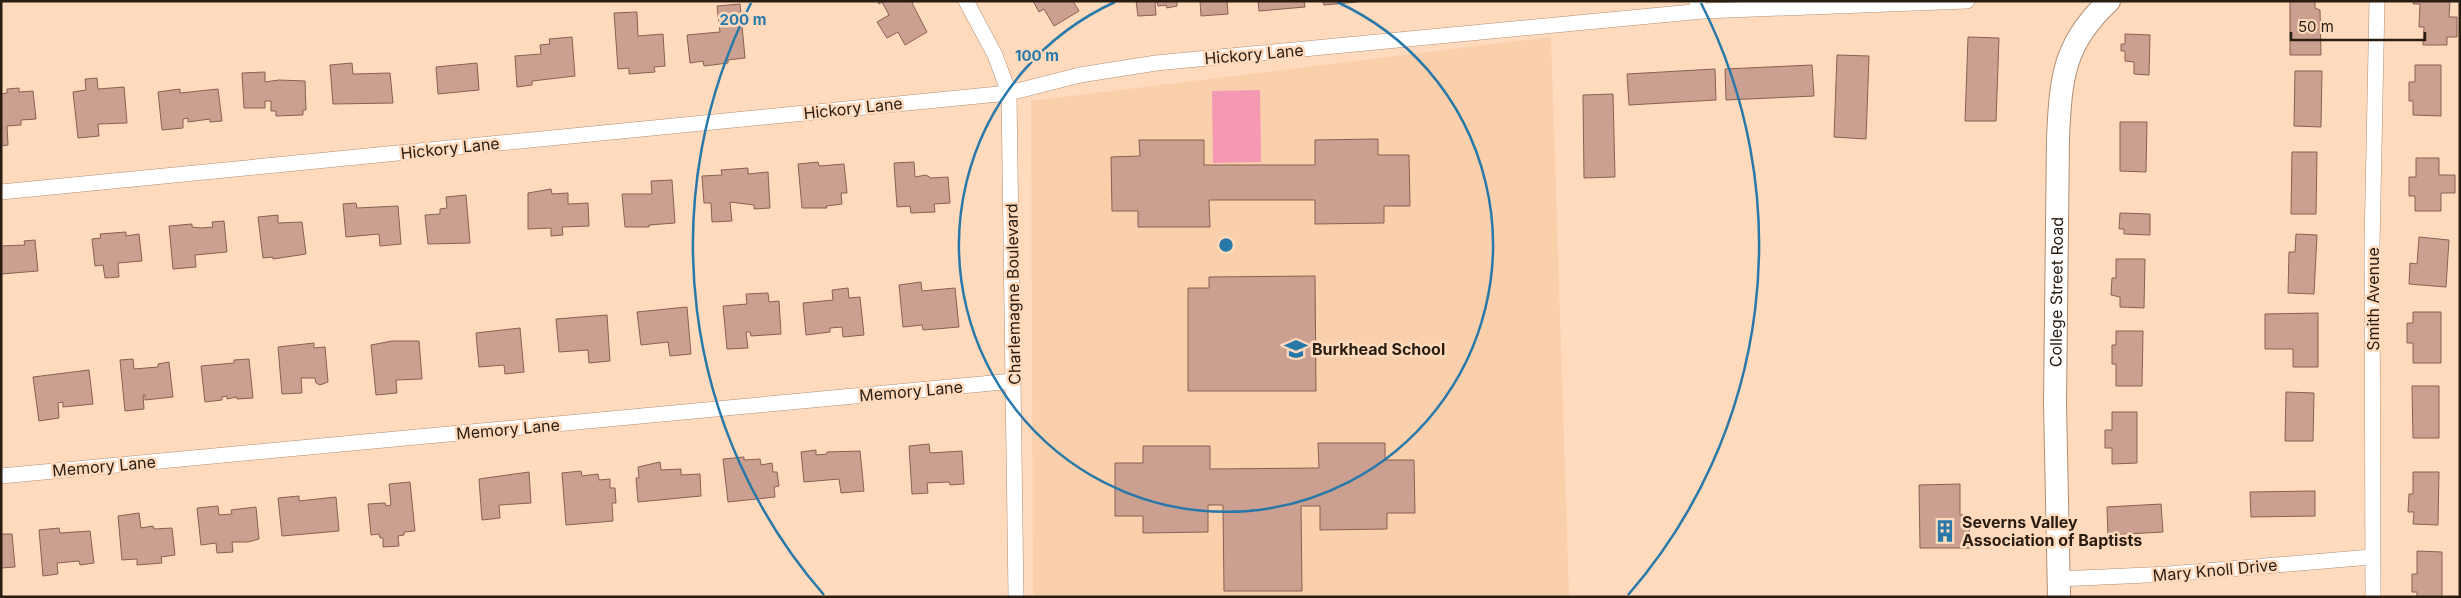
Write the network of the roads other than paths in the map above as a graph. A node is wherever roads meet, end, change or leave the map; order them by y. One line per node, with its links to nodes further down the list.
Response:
1 (966, 1): 6 (street, Charlemagne Boulevard)
2 (1967, 1): 5 (street, Hickory Lane)
3 (2109, 1): 11 (street, College Street Road)
4 (2378, 1): 10 (street, Smith Avenue)
5 (1699, 6): 6 (street, Hickory Lane)
6 (1009, 93): 7 (street, Hickory Lane); 8 (street, Charlemagne Boulevard)
7 (1, 192)
8 (1014, 381): 9 (street, Memory Lane); 12 (street, Charlemagne Boulevard)
9 (1, 476)
10 (2371, 557): 11 (street, Mary Knoll Drive); 13 (street, Smith Avenue)
11 (2059, 588)
12 (1016, 597)
13 (2373, 597)

